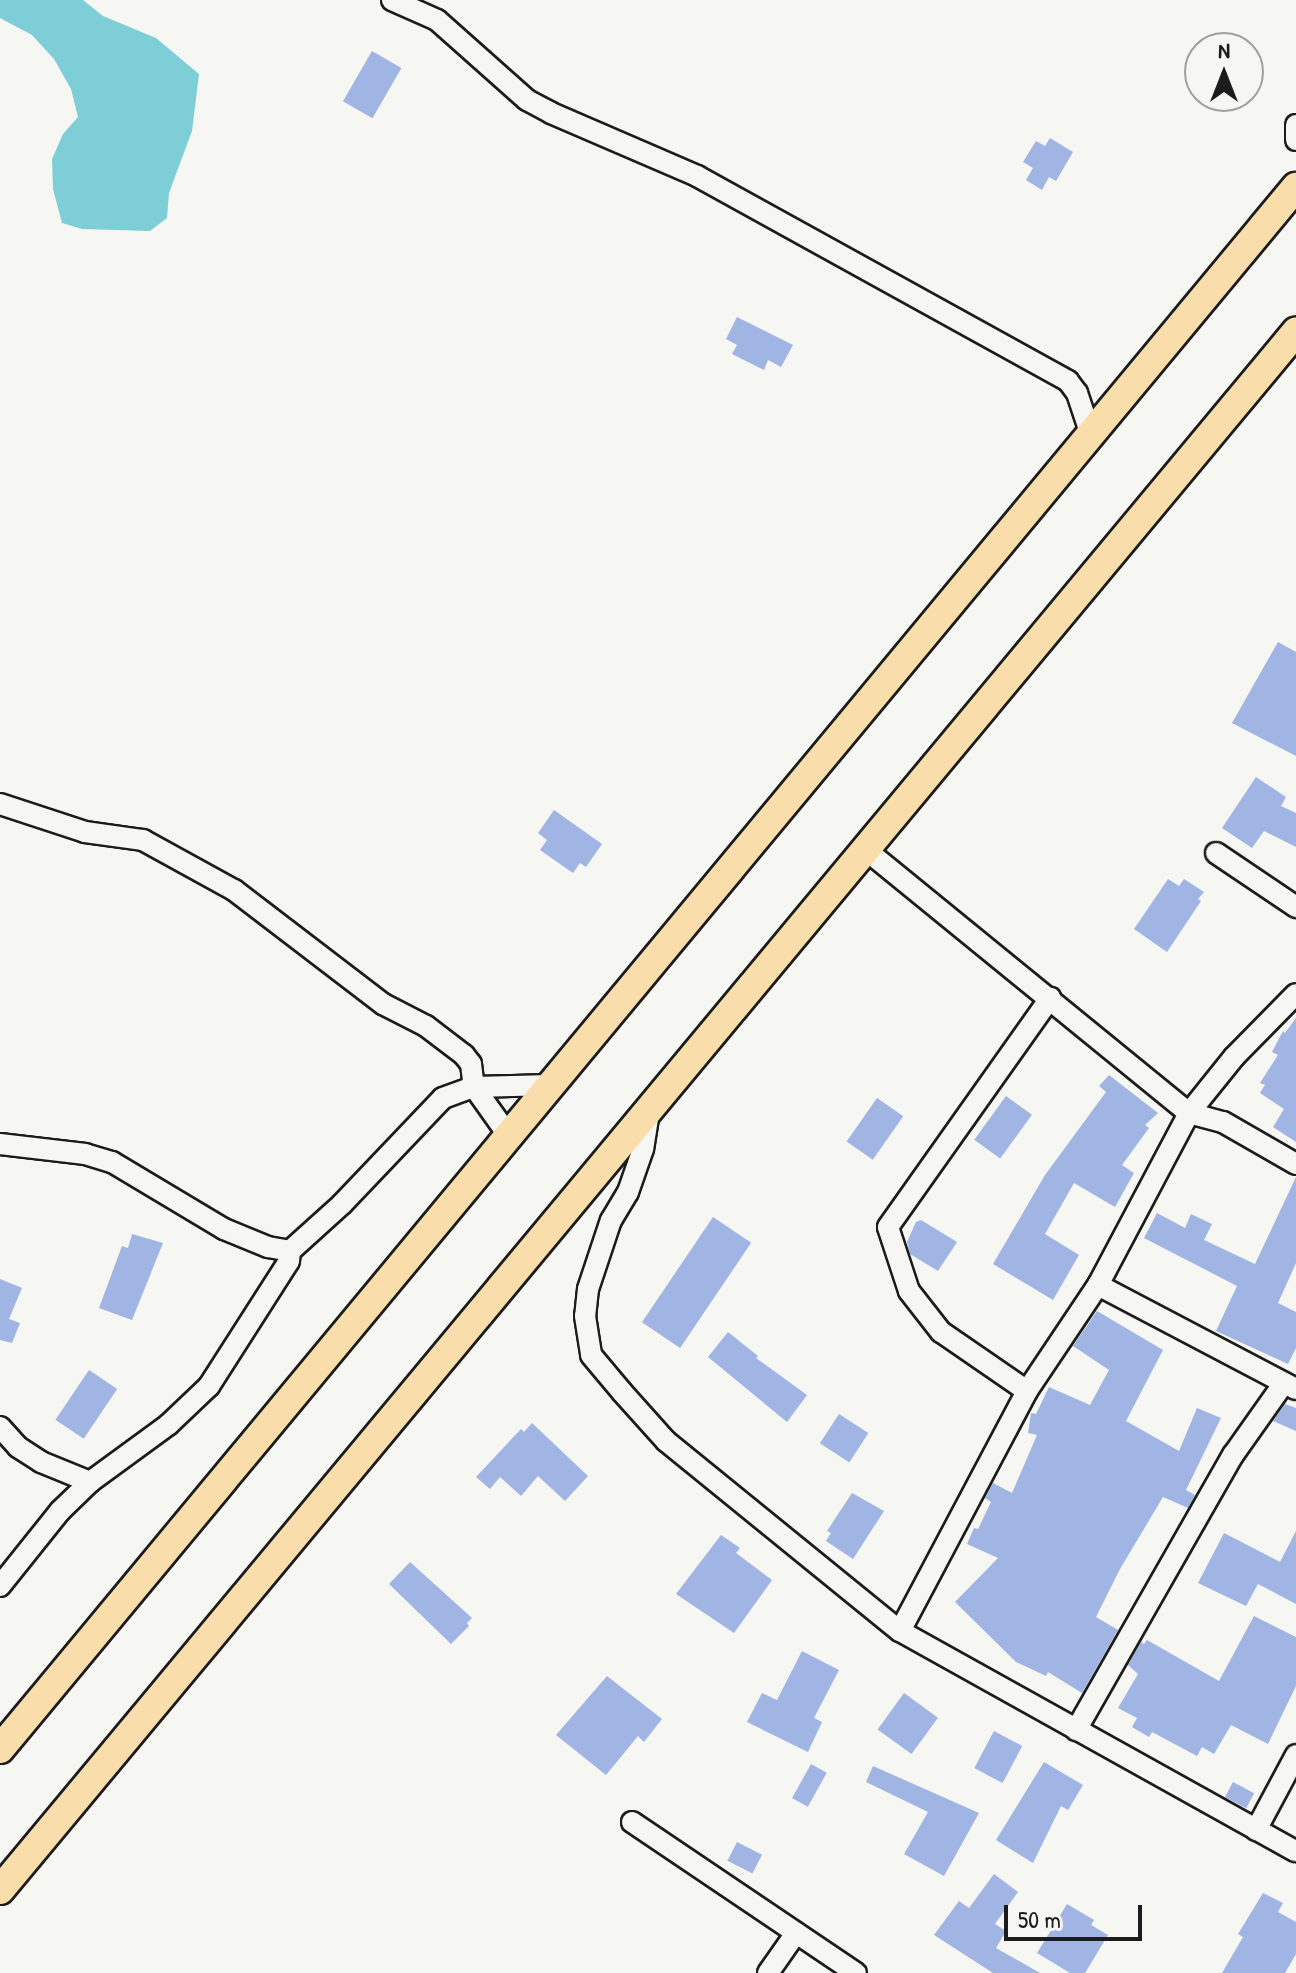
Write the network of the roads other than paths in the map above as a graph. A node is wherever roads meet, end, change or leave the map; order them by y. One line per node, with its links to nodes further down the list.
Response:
1 (392, 0): 6 (street)
2 (1296, 125): 3 (street)
3 (1296, 140)
4 (1296, 187): 6 (highway)
5 (1296, 332): 8 (highway)
6 (1091, 435): 13 (highway)
7 (0, 804): 14 (street)
8 (865, 849): 12 (street); 15 (highway)
9 (1216, 853): 10 (street)
10 (1296, 907)
11 (1296, 994): 16 (street)
12 (1050, 998): 16 (street); 23 (street)
13 (551, 1085): 14 (street); 17 (highway)
14 (474, 1087): 17 (street); 20 (street)
15 (651, 1106): 27 (street); 34 (highway)
16 (1189, 1113): 19 (street); 21 (street)
17 (509, 1136): 29 (highway)
18 (0, 1144): 20 (street)
19 (1296, 1164)
20 (290, 1251): 25 (street)
21 (1098, 1285): 22 (street); 23 (street)
22 (1290, 1386): 28 (street)
23 (1027, 1391): 27 (street)
24 (0, 1427): 25 (street)
25 (90, 1482): 26 (street)
26 (0, 1586)
27 (900, 1631): 28 (street)
28 (1076, 1730): 32 (street)
29 (0, 1749)
30 (1296, 1755): 32 (street)
31 (632, 1822): 35 (street)
32 (1256, 1830): 33 (street)
33 (1296, 1851)
34 (0, 1890)
35 (796, 1933): 36 (street); 37 (street)
36 (768, 1973)
37 (856, 1973)

